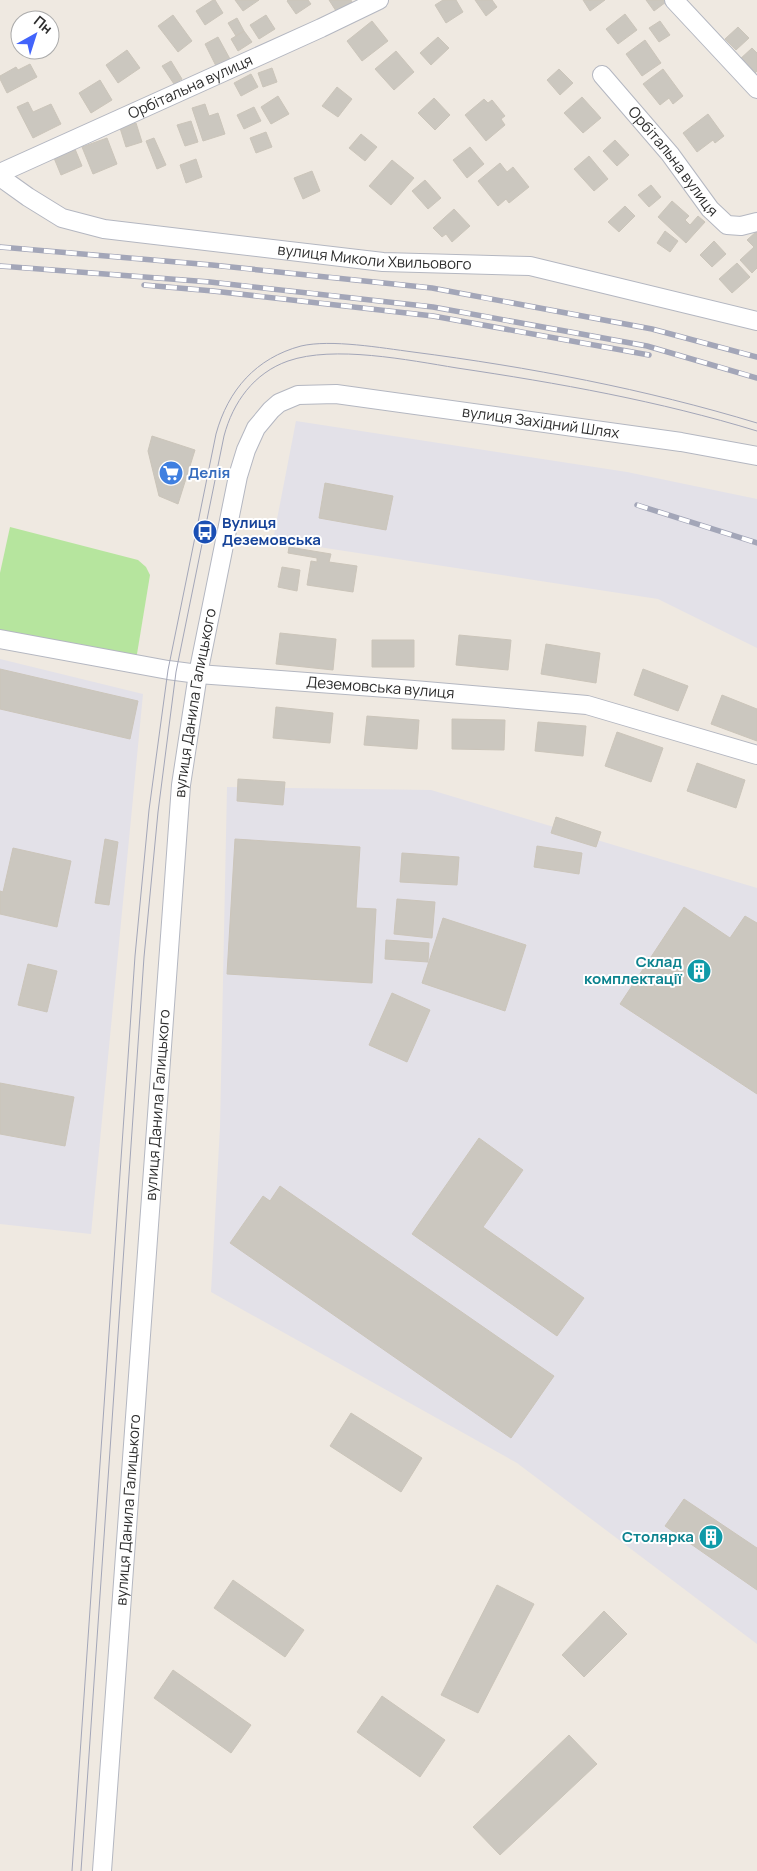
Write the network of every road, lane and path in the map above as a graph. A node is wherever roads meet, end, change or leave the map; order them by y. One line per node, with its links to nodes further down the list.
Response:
1 (379, 0): 5 (street, Орбітальна вулиця)
2 (674, 0): 4 (street)
3 (602, 75): 6 (street, Орбітальна вулиця)
4 (757, 90)
5 (0, 175): 7 (street, вулиця Миколи Хвильового)
6 (757, 222)
7 (757, 321)
8 (322, 394): 9 (street, вулиця Західний Шлях); 11 (street, вулиця Данила Галицького)
9 (757, 456)
10 (0, 639): 11 (street, Деземовська вулиця)
11 (198, 674): 12 (street, Деземовська вулиця); 13 (street, вулиця Данила Галицького)
12 (757, 754)
13 (102, 1871)

